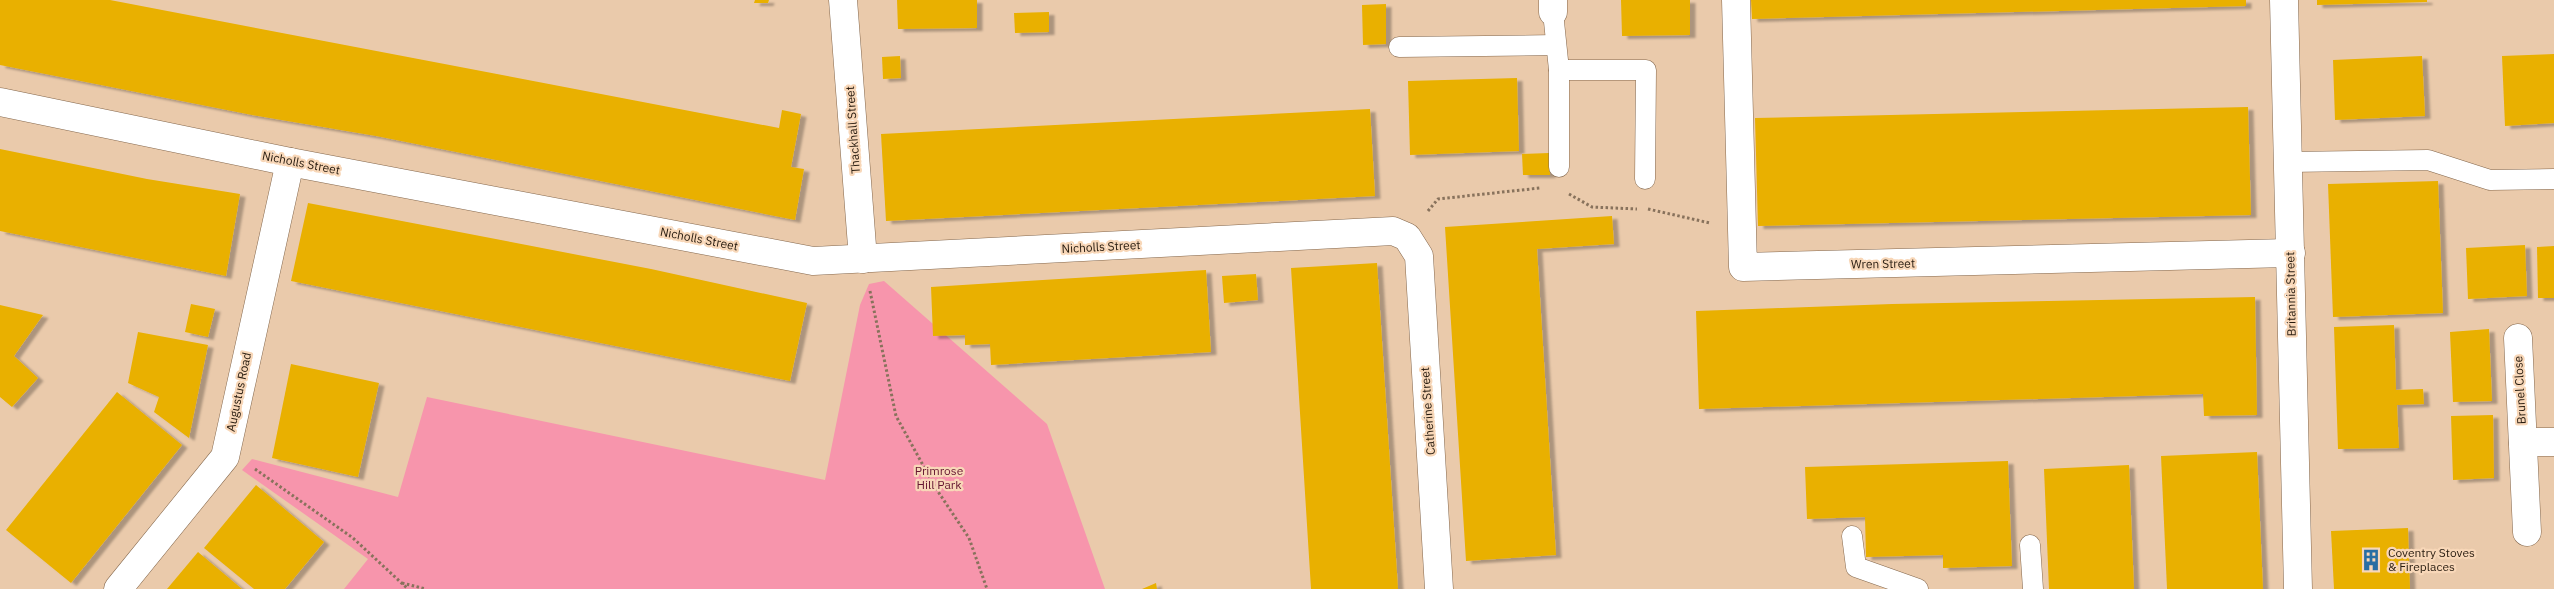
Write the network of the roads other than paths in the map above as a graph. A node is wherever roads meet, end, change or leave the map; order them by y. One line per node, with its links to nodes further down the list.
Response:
1 (843, 0): 16 (street, Thackhall Street)
2 (1736, 0): 15 (street, Wren Street)
3 (2284, 0): 10 (street, Britannia Street)
4 (1553, 6): 5 (lane)
5 (1556, 45): 6 (lane); 7 (lane)
6 (1398, 47)
7 (1559, 70): 11 (lane); 12 (lane)
8 (0, 102): 9 (street, Nicholls Street)
9 (290, 162): 16 (street, Nicholls Street); 23 (street, Augustus Road)
10 (2288, 162): 13 (lane); 15 (street, Britannia Street)
11 (1558, 167)
12 (1645, 179)
13 (2554, 179)
14 (1407, 237): 16 (street, Nicholls Street); 24 (street, Catherine Street)
15 (2290, 253): 27 (street, Britannia Street)
16 (863, 259)
17 (2518, 338): 18 (street, Brunel Close)
18 (2523, 442): 19 (street, Brunel Close); 20 (street, Brunel Close)
19 (2554, 442)
20 (2526, 532)
21 (1852, 536): 25 (lane)
22 (2030, 545): 26 (lane)
23 (118, 589)
24 (1440, 589)
25 (1918, 589)
26 (2033, 589)
27 (2298, 589)

